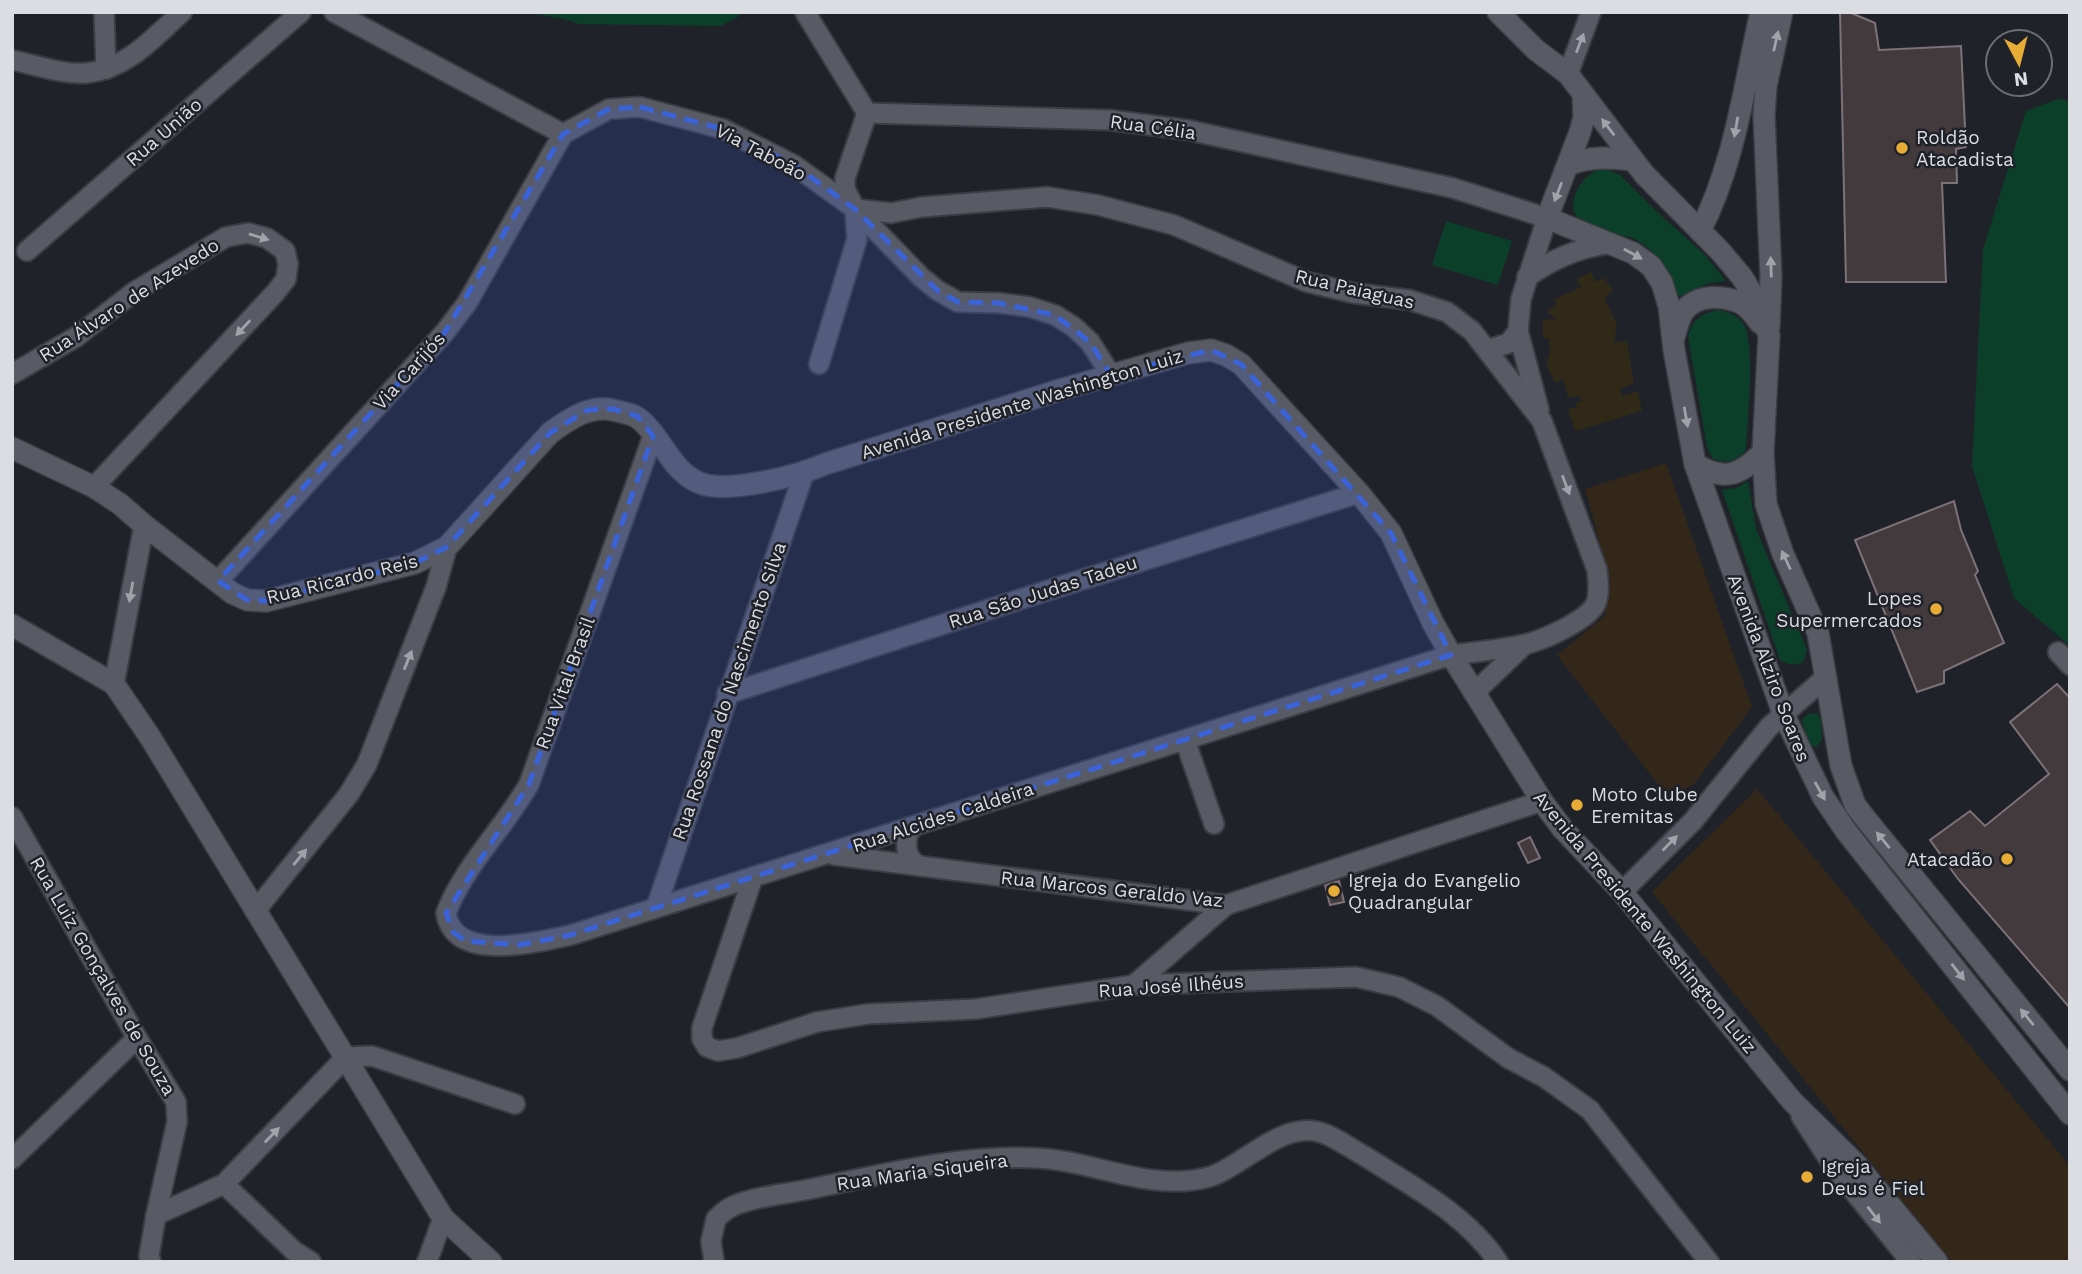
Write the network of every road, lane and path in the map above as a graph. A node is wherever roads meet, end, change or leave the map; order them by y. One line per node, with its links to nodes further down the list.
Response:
1 (104, 12): 11 (street)
2 (182, 12): 11 (street)
3 (301, 12): 22 (street, Rua União)
4 (334, 12): 15 (street)
5 (805, 12): 14 (street)
6 (1498, 12): 12 (main road, Avenida Alziro Soares)
7 (1591, 12): 12 (street, one-way to 7)
8 (1761, 12): 20 (main road, one-way to 20)
9 (1782, 12): 25 (main road, one-way to 9)
10 (12, 60): 11 (street)
11 (106, 69)
12 (1568, 74): 13 (main road, Avenida Alziro Soares)
13 (1583, 94): 16 (main road, Avenida Alziro Soares, one-way to 13); 17 (main road)
14 (867, 113): 18 (street); 19 (street, Rua Célia)
15 (563, 134): 18 (street, Via Taboão); 42 (street, Via Carijós)
16 (1633, 160): 17 (main road); 20 (main road, Avenida Alziro Soares)
17 (1568, 165): 19 (main road, one-way to 19)
18 (855, 209): 26 (street, Rua Paiaguas); 28 (street); 30 (street, Via Taboão)
19 (1547, 218): 21 (main road, Avenida Alziro Soares); 23 (street)
20 (1700, 231): 25 (main road, Avenida Alziro Soares)
21 (1606, 244): 23 (street); 27 (main road, Avenida Alziro Soares, one-way to 27)
22 (27, 251)
23 (1527, 277): 24 (street)
24 (1518, 331): 26 (street); 31 (street)
25 (1769, 335): 27 (main road); 34 (main road, Avenida Alziro Soares)
26 (1488, 350): 31 (street, Rua Paiaguas)
27 (1674, 350): 35 (main road, Avenida Alziro Soares, one-way to 35)
28 (819, 364)
29 (12, 374): 37 (street, Rua Álvaro de Azevedo, one-way to 37)
30 (1111, 375): 36 (main road, Avenida Presidente Washington Luiz); 39 (main road, Avenida Presidente Washington Luiz)
31 (1542, 421): 44 (street, Rua Paiaguas, one-way to 44)
32 (653, 436): 38 (main road, Rua Ricardo Reis); 41 (main road, Rua Ricardo Reis); 64 (street, Rua Vital Brasil)
33 (12, 448): 37 (main road, Rua Ricardo Reis)
34 (1763, 452): 35 (main road); 46 (main road, Avenida Alziro Soares, one-way to 34)
35 (1695, 464): 50 (main road, Avenida Alziro Soares)
36 (804, 473): 38 (main road, Avenida Presidente Washington Luiz); 49 (street, Rua Rossana do Nascimento Silva)
37 (93, 487): 40 (main road, Rua Ricardo Reis)
38 (712, 487)
39 (1359, 493): 45 (main road, Avenida Presidente Washington Luiz); 49 (street, Rua São Judas Tadeu)
40 (144, 525): 42 (main road, Rua Ricardo Reis); 47 (street, one-way to 47)
41 (447, 547): 42 (main road, Rua Ricardo Reis); 63 (street, one-way to 41)
42 (218, 581)
43 (12, 625): 47 (main road)
44 (1524, 645): 45 (street, Rua Paiaguas); 48 (street, Rua Paiaguas)
45 (1451, 655): 48 (main road, Avenida Presidente Washington Luiz); 51 (street, Rua Alcides Caldeira)
46 (1826, 677): 50 (street); 68 (main road, Avenida Alziro Soares, one-way to 46)
47 (114, 684): 63 (main road)
48 (1474, 693): 52 (main road, Avenida Presidente Washington Luiz)
49 (727, 694): 62 (street, Rua Rossana do Nascimento Silva)
50 (1783, 713): 60 (street, one-way to 50); 71 (main road, Avenida Alziro Soares, one-way to 71)
51 (1185, 740): 54 (street); 55 (street, Rua Alcides Caldeira)
52 (1542, 801): 60 (main road, Avenida Presidente Washington Luiz); 61 (street, Rua Marcos Geraldo Vaz)
53 (12, 817): 56 (street, Rua Luiz Gonçalves de Souza)
54 (1214, 824)
55 (914, 826): 57 (street, Rua Alcides Caldeira); 58 (street)
56 (19, 848): 66 (street, Rua Luiz Gonçalves de Souza)
57 (826, 854): 58 (street, Rua Marcos Geraldo Vaz); 59 (street, Rua Alcides Caldeira)
58 (919, 866): 61 (street, Rua Marcos Geraldo Vaz)
59 (753, 877): 62 (street, Rua Alcides Caldeira); 65 (street, Rua José Ilhéus)
60 (1622, 892): 69 (main road, Avenida Presidente Washington Luiz)
61 (1226, 905): 65 (street)
62 (656, 908): 64 (street, Rua Alcides Caldeira)
63 (256, 910): 67 (main road)
64 (446, 913)
65 (1134, 985): 82 (street, Rua José Ilhéus)
66 (137, 1038): 72 (street); 74 (street, Rua Luiz Gonçalves de Souza)
67 (346, 1058): 70 (street); 73 (street, one-way to 67); 75 (main road)
68 (2070, 1070)
69 (1792, 1101): 83 (street, one-way to 83); 84 (main road, Avenida Presidente Washington Luiz)
70 (514, 1104)
71 (2070, 1114)
72 (12, 1159)
73 (224, 1184): 74 (street); 77 (street)
74 (156, 1215): 76 (street, Rua Luiz Gonçalves de Souza)
75 (443, 1218): 78 (street); 79 (main road)
76 (151, 1262)
77 (311, 1262)
78 (427, 1262)
79 (491, 1262)
80 (714, 1262): 81 (street, Rua Maria Siqueira)
81 (1498, 1262)
82 (1709, 1262)
83 (1911, 1262)
84 (1937, 1262)

